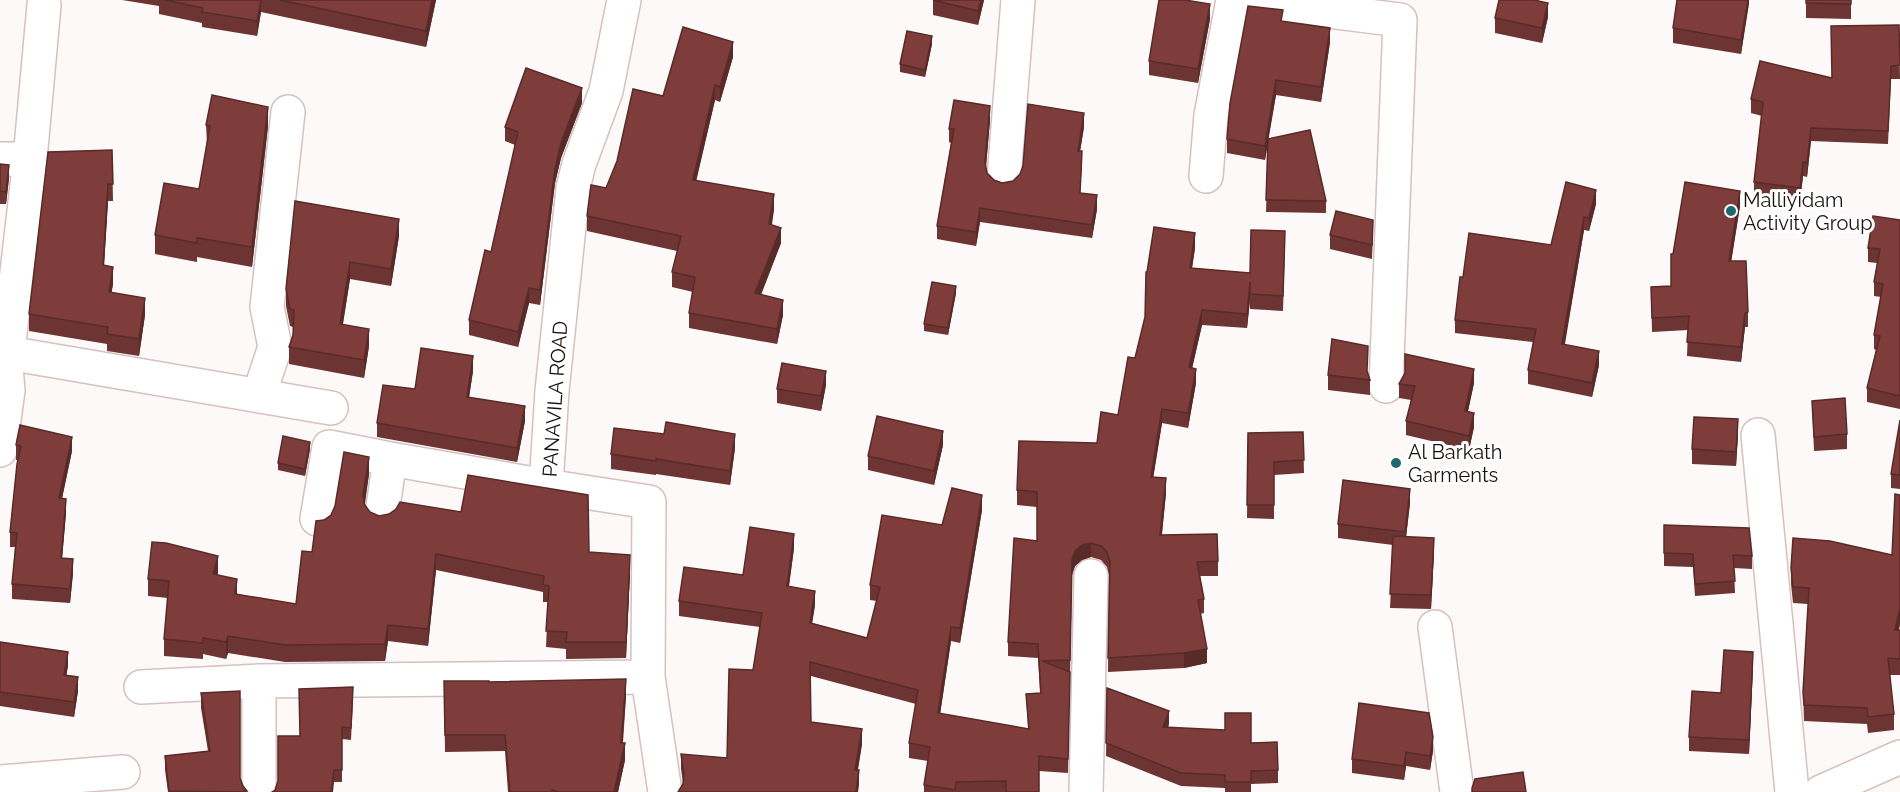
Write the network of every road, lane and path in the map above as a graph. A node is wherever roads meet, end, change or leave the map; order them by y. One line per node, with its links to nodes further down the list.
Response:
1 (624, 0): 17 (street, PANAVILA ROAD)
2 (1018, 0): 9 (street)
3 (1233, 0): 8 (street)
4 (1238, 0): 11 (street)
5 (44, 5): 7 (street)
6 (288, 112): 12 (street)
7 (15, 159): 10 (street)
8 (1206, 176)
9 (1004, 178)
10 (5, 363): 12 (street); 15 (street)
11 (1386, 386)
12 (259, 395): 13 (street)
13 (331, 408)
14 (1758, 435): 32 (street)
15 (0, 450)
16 (390, 459): 17 (street); 18 (street); 19 (street)
17 (546, 486): 22 (street, PANAVILA ROAD)
18 (382, 514)
19 (317, 519)
20 (1091, 576): 30 (street)
21 (1435, 627): 31 (street)
22 (648, 677): 23 (street); 29 (street, PANAVILA ROAD)
23 (259, 681): 24 (street); 28 (street)
24 (141, 687)
25 (1900, 757): 33 (street)
26 (123, 772): 27 (street)
27 (0, 782)
28 (259, 792)
29 (665, 792)
30 (1086, 792)
31 (1457, 792)
32 (1792, 792)
33 (1821, 792)

